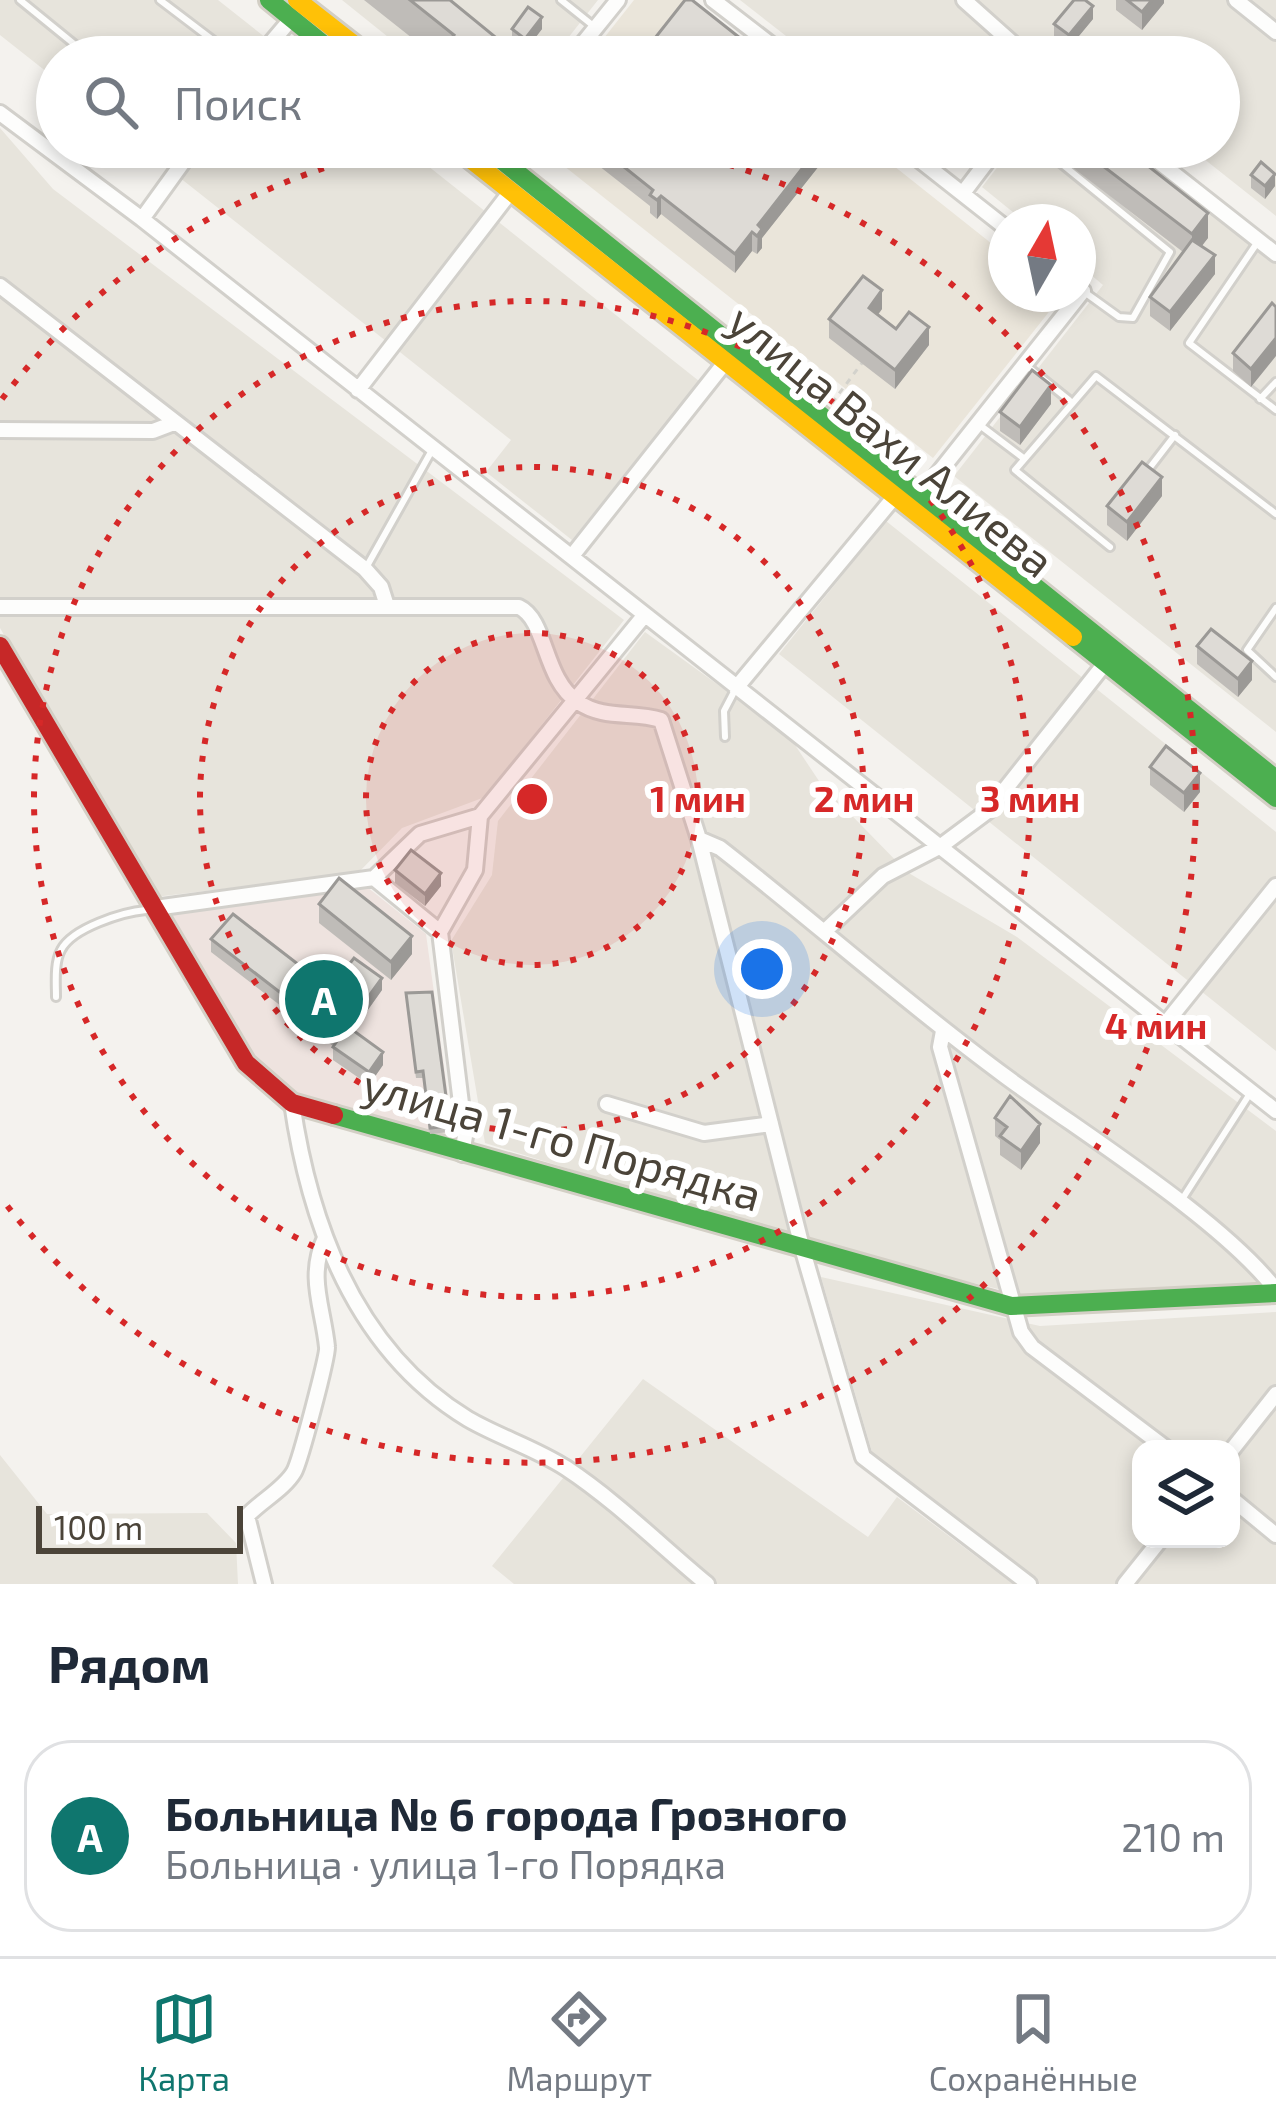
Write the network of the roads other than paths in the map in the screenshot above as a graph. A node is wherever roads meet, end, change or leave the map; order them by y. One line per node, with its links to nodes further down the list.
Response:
1 (20, 0): 12 (lane)
2 (160, 0): 13 (lane)
3 (269, 0): 9 (main road)
4 (561, 0): 10 (lane)
5 (618, 0): 10 (street)
6 (713, 0): 18 (street)
7 (964, 0): 19 (street)
8 (1236, 0): 11 (street)
9 (295, 9): 14 (street); 15 (main road); 16 (main road)
10 (596, 28): 17 (street)
11 (1276, 32)
12 (64, 36)
13 (207, 36)
14 (275, 36)
15 (320, 36)
16 (337, 36)
17 (589, 36)
18 (760, 36)
19 (1004, 36)
20 (0, 113): 21 (street)
21 (36, 140)
22 (74, 168): 33 (street)
23 (179, 168): 33 (street)
24 (483, 168): 30 (main road, улица Вахи Алиева)
25 (515, 168): 54 (main road, улица Вахи Алиева)
26 (930, 168): 31 (street)
27 (982, 168): 31 (street)
28 (1067, 168): 37 (lane)
29 (1167, 168): 34 (street)
30 (512, 190): 39 (main road, улица Вахи Алиева); 42 (street)
31 (963, 193): 32 (street)
32 (988, 213)
33 (142, 219): 42 (street)
34 (1259, 240): 35 (street); 43 (lane)
35 (1276, 254)
36 (0, 286): 46 (street)
37 (1096, 300)
38 (1064, 312): 40 (street)
39 (727, 360): 53 (main road, улица Вахи Алиева); 59 (street)
40 (1025, 364): 44 (lane); 47 (street)
41 (1276, 382): 43 (lane)
42 (358, 390): 50 (street)
43 (1260, 400): 45 (lane)
44 (1070, 401): 49 (lane); 51 (lane)
45 (1276, 410)
46 (174, 423): 48 (street); 60 (street)
47 (978, 424): 51 (lane); 54 (street)
48 (0, 430)
49 (1175, 435): 52 (lane); 55 (lane)
50 (433, 448): 59 (street); 60 (lane)
51 (1022, 457): 57 (lane)
52 (1135, 485)
53 (896, 494): 66 (main road, улица Вахи Алиева); 68 (street)
54 (921, 495): 71 (main road, улица Вахи Алиева)
55 (1276, 514)
56 (1109, 519): 57 (lane)
57 (1096, 536): 58 (lane)
58 (1110, 547)
59 (572, 556): 64 (street)
60 (365, 569): 61 (street)
61 (387, 606): 62 (street); 69 (street)
62 (0, 608)
63 (1276, 608): 67 (lane)
64 (644, 617): 68 (street); 69 (street)
65 (0, 646): 78 (main road, улица 1-го Порядка)
66 (1106, 662): 72 (main road, улица Вахи Алиева); 75 (street)
67 (1276, 677)
68 (736, 688): 70 (lane); 75 (street)
69 (574, 700): 73 (street); 74 (street)
70 (725, 737)
71 (1276, 779)
72 (1276, 798)
73 (480, 816): 76 (street); 80 (street)
74 (699, 839): 79 (street); 88 (street)
75 (941, 846): 79 (street); 82 (street)
76 (374, 878): 78 (street); 80 (street)
77 (1276, 886): 82 (street)
78 (155, 908): 81 (lane); 85 (main road, улица 1-го Порядка)
79 (825, 931): 83 (street)
80 (440, 932): 89 (street)
81 (56, 997)
82 (1166, 1023): 84 (street)
83 (943, 1030): 90 (street); 94 (street)
84 (1251, 1092): 87 (street); 90 (lane)
85 (292, 1102): 89 (main road, улица 1-го Порядка); 91 (street)
86 (607, 1104): 88 (street)
87 (1276, 1111)
88 (771, 1124): 92 (street)
89 (462, 1154): 92 (main road, улица 1-го Порядка)
90 (1179, 1204): 93 (street)
91 (325, 1238): 101 (street); 102 (street)
92 (803, 1250): 94 (main road, улица 1-го Порядка); 103 (street)
93 (1276, 1291): 94 (main road, улица 1-го Порядка)
94 (1011, 1306): 96 (street)
95 (1276, 1394): 97 (street)
96 (1155, 1440)
97 (1240, 1440)
98 (1240, 1505): 99 (street)
99 (1276, 1534)
100 (1154, 1548): 104 (street)
101 (264, 1584)
102 (707, 1584)
103 (1029, 1584)
104 (1125, 1584)

